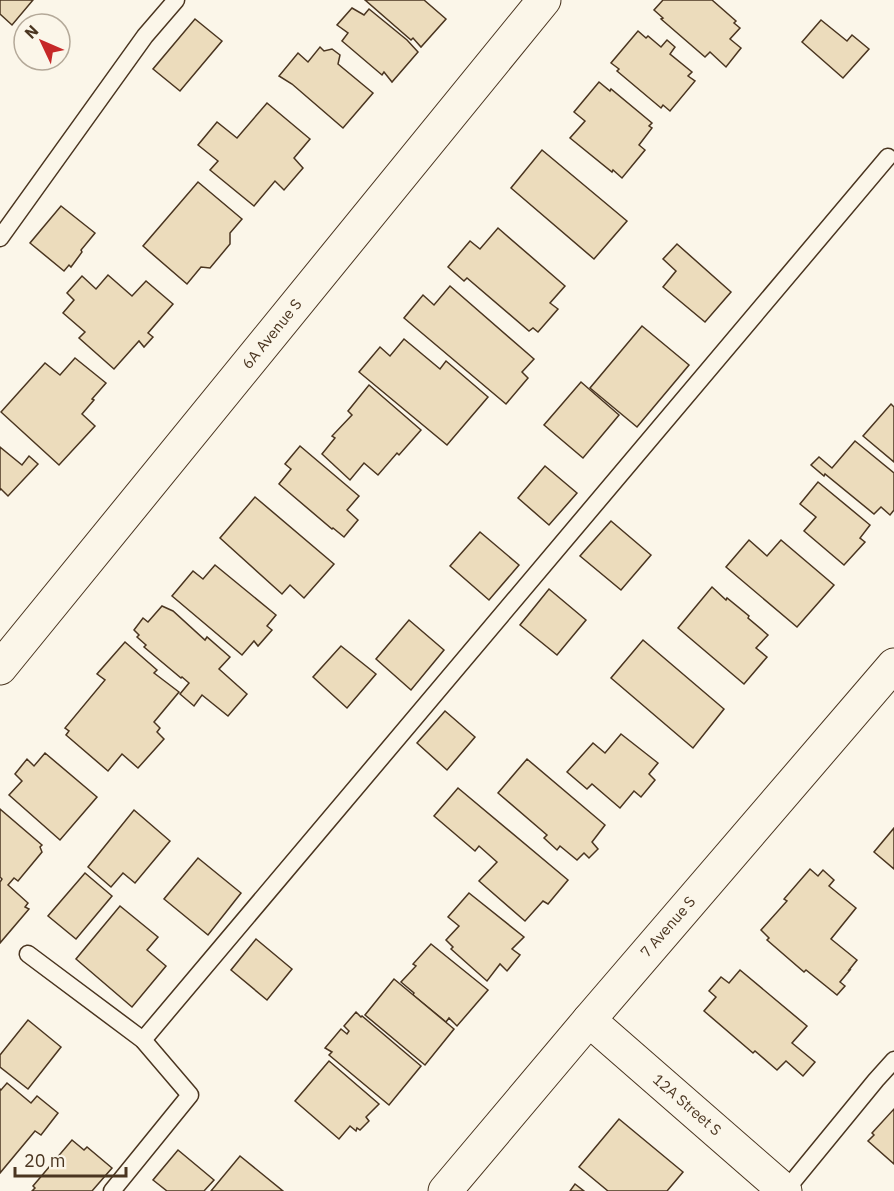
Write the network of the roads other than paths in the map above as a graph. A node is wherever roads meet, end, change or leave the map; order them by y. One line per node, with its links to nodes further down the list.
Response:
1 (176, 0): 4 (lane)
2 (544, 0): 6 (street, 6A Avenue S)
3 (888, 157): 9 (lane)
4 (0, 238)
5 (894, 665): 8 (street, 7 Avenue S)
6 (0, 668)
7 (28, 954): 9 (lane)
8 (589, 1020): 12 (street, 7 Avenue S); 13 (street, 12A Street S)
9 (143, 1040): 11 (lane)
10 (894, 1060): 13 (lane)
11 (112, 1191)
12 (445, 1191)
13 (785, 1191)

